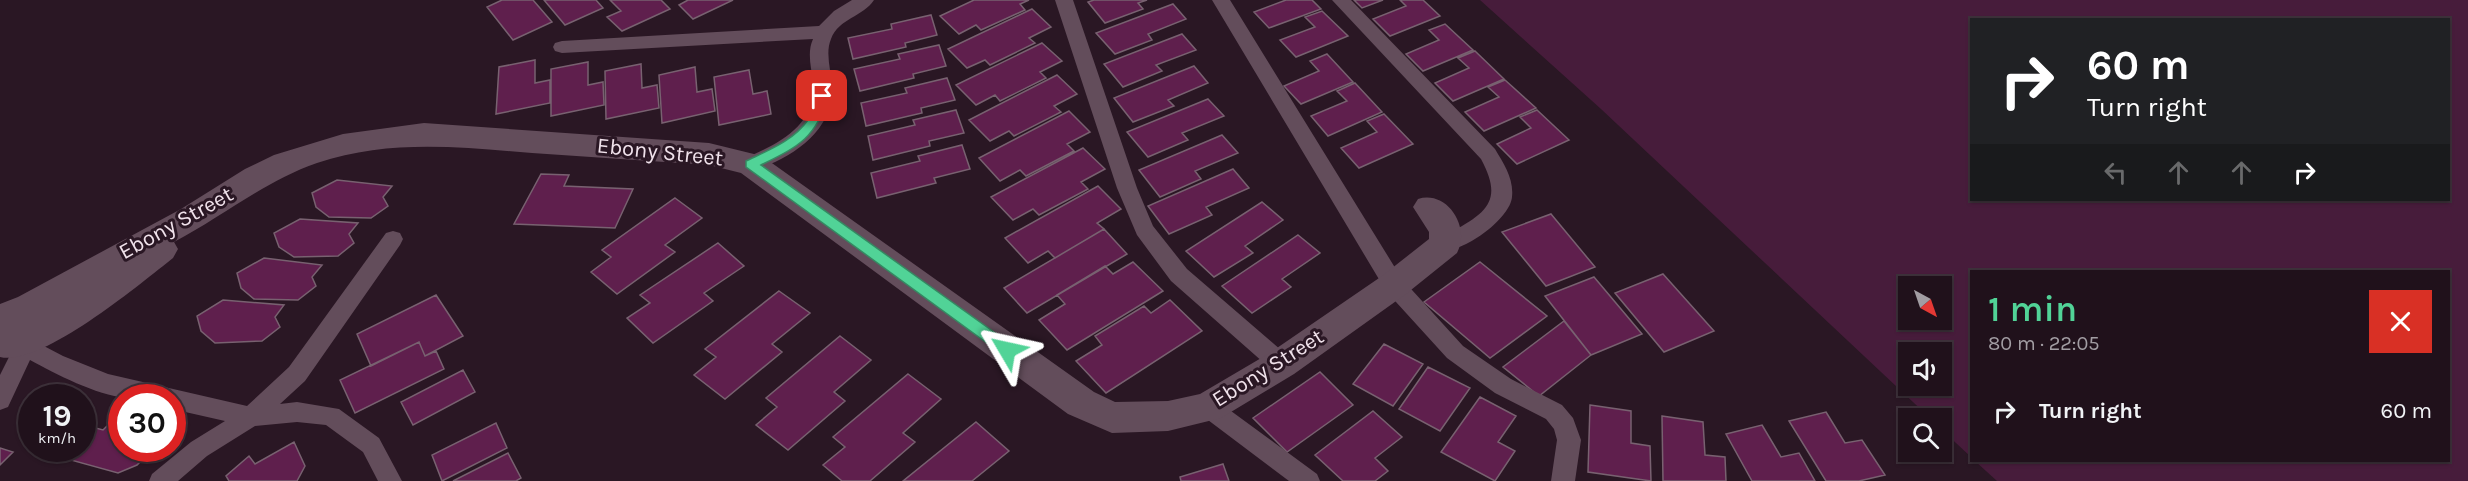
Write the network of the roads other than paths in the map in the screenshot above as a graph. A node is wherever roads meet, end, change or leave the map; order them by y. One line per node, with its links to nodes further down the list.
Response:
1 (865, 0): 5 (lane)
2 (1064, 0): 13 (lane)
3 (1221, 0): 11 (lane)
4 (1341, 0): 10 (lane)
5 (824, 32): 6 (lane); 7 (lane)
6 (562, 47)
7 (751, 164): 12 (street, Ebony Street); 17 (street, Ebony Street)
8 (1429, 207): 10 (street)
9 (393, 239): 18 (lane)
10 (1445, 244): 11 (street, Ebony Street)
11 (1394, 285): 13 (street, Ebony Street); 22 (lane)
12 (15, 325): 14 (lane); 15 (lane)
13 (1281, 364): 17 (street, Ebony Street)
14 (109, 384)
15 (0, 400)
16 (186, 402): 18 (lane)
17 (1208, 407): 21 (lane)
18 (251, 417): 19 (lane); 20 (lane)
19 (161, 481)
20 (390, 481)
21 (1308, 481)
22 (1563, 481)

